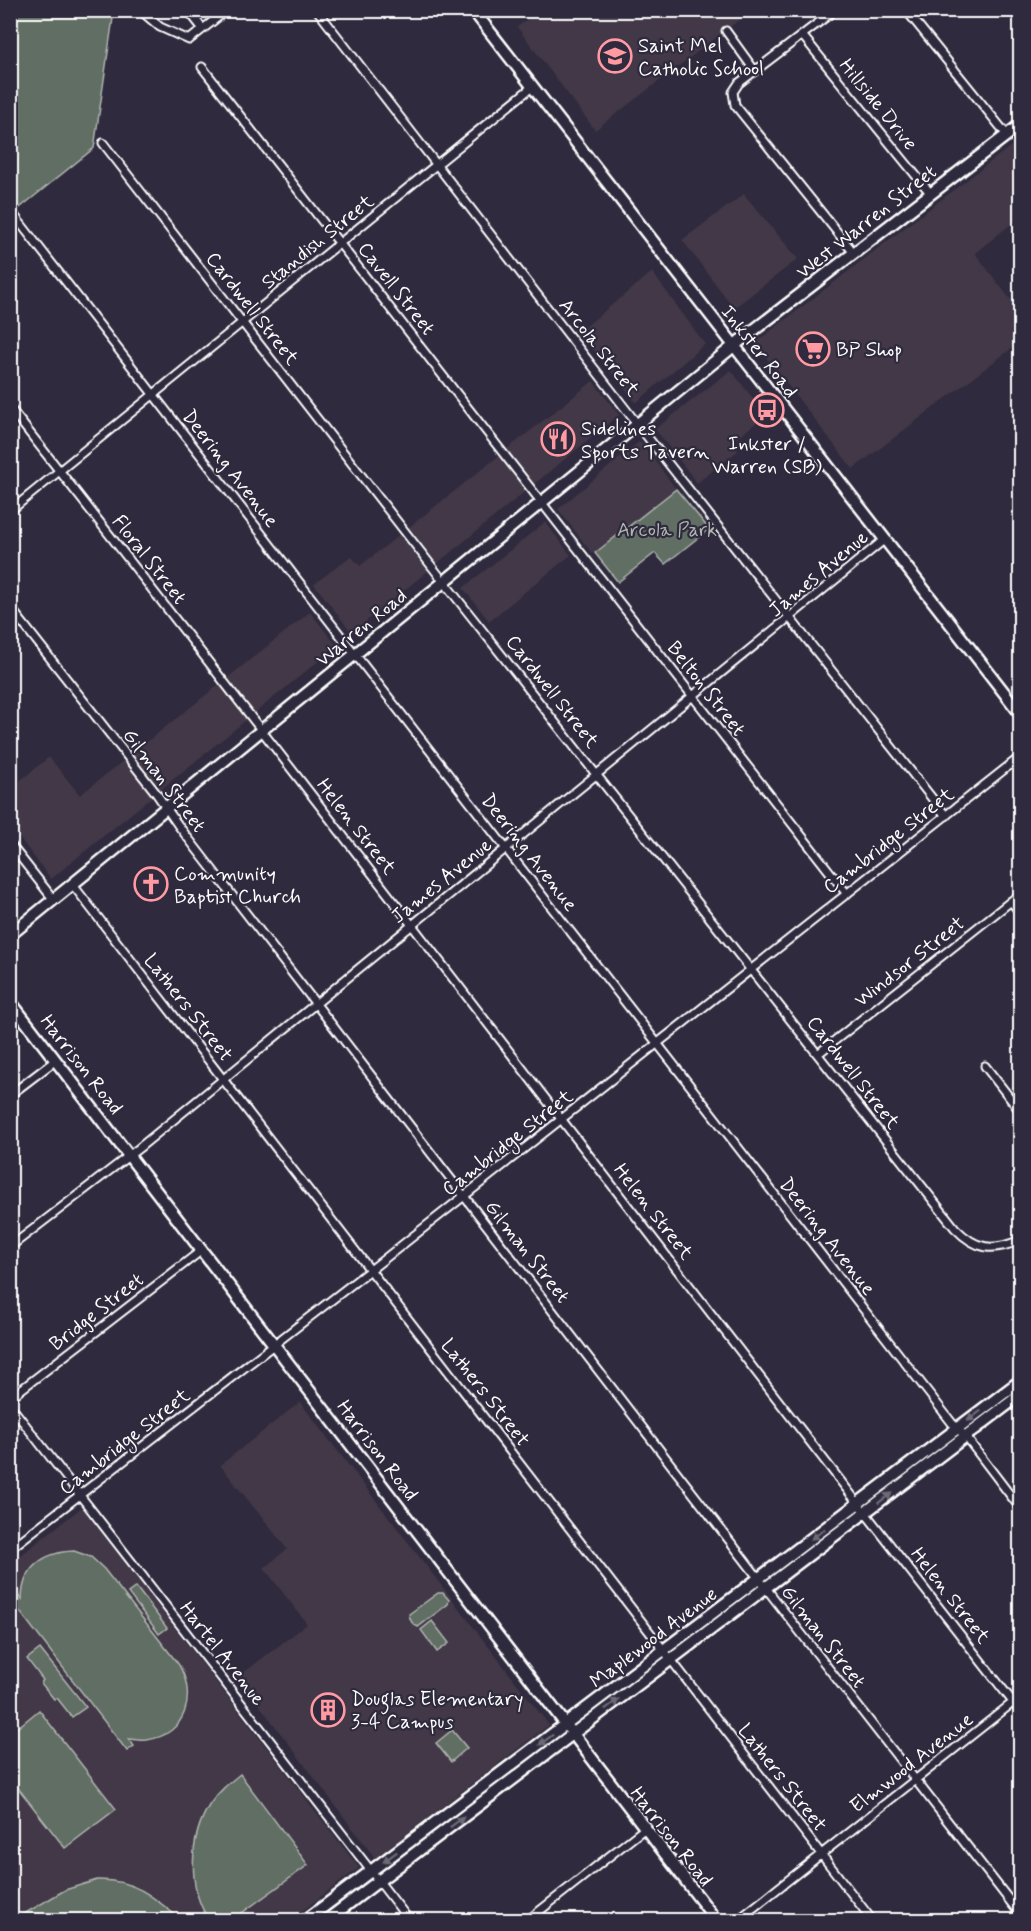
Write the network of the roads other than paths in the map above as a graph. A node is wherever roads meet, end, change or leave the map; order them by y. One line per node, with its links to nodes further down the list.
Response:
1 (140, 10): 8 (street)
2 (188, 10): 8 (street)
3 (227, 10): 8 (street)
4 (317, 10): 17 (street, Arcola Street)
5 (473, 10): 13 (street, Inkster Road)
6 (835, 10): 10 (street)
7 (906, 10): 15 (street)
8 (203, 29)
9 (726, 32): 12 (street)
10 (802, 35): 12 (street); 18 (street, Hillside Drive)
11 (202, 67): 20 (street, Cavell Street)
12 (755, 71): 21 (street)
13 (532, 87): 17 (street, Standish Street); 23 (street, Inkster Road)
14 (1020, 125): 15 (street, West Warren Street)
15 (1007, 135): 18 (street, West Warren Street)
16 (103, 143): 22 (street, Cardwell Street)
17 (437, 163): 20 (street, Standish Street); 26 (street, Arcola Street)
18 (931, 194): 21 (street, West Warren Street)
19 (14, 215): 24 (street, Deering Avenue)
20 (340, 243): 22 (street, Standish Street); 28 (street, Cavell Street)
21 (854, 253): 23 (street, West Warren Street)
22 (243, 322): 24 (street, Standish Street); 31 (street, Cardwell Street)
23 (734, 347): 26 (street, Warren Road); 30 (street, Inkster Road)
24 (153, 395): 27 (street, Standish Street); 34 (street, Deering Avenue)
25 (10, 408): 27 (street, Floral Street)
26 (638, 425): 28 (street, Warren Road); 33 (street, Arcola Street)
27 (60, 471): 29 (street, Standish Street); 37 (street, Floral Street)
28 (542, 502): 31 (street, Warren Road); 35 (street, Belton Street)
29 (10, 511)
30 (885, 539): 33 (street, James Avenue); 36 (street, Inkster Road)
31 (444, 582): 34 (street, Warren Road); 39 (street, Cardwell Street)
32 (10, 607): 40 (street, Gilman Street)
33 (790, 618): 35 (street, James Avenue); 41 (street, Arcola Street)
34 (356, 654): 37 (street, Warren Road); 43 (street, Deering Avenue)
35 (693, 697): 39 (street, James Avenue); 45 (street, Belton Street)
36 (1020, 713)
37 (262, 730): 40 (street, Warren Road); 50 (street, Helen Street)
38 (1020, 757): 41 (street, Cambridge Street)
39 (597, 774): 43 (street, James Avenue); 52 (street, Cardwell Street)
40 (166, 809): 44 (street, Warren Road); 54 (street, Gilman Street)
41 (946, 816): 45 (street, Cambridge Street)
42 (10, 844): 47 (street)
43 (506, 848): 50 (street, James Avenue); 55 (street, Deering Avenue)
44 (73, 885): 47 (street, Warren Road); 59 (street, Lathers Street)
45 (847, 894): 52 (street, Cambridge Street)
46 (1020, 894): 48 (street, Windsor Street)
47 (54, 900): 51 (street, Warren Road)
48 (1011, 901): 49 (street); 56 (street, Windsor Street)
49 (1020, 913)
50 (412, 924): 54 (street, James Avenue); 62 (street, Helen Street)
51 (10, 935)
52 (751, 970): 55 (street, Cambridge Street); 56 (street, Cardwell Street)
53 (10, 1001): 57 (street, Harrison Road)
54 (316, 1003): 59 (street, James Avenue); 64 (street, Gilman Street)
55 (658, 1043): 62 (street, Cambridge Street); 74 (street, Deering Avenue)
56 (819, 1053): 65 (street, Cardwell Street)
57 (56, 1060): 60 (street); 63 (street, Harrison Road)
58 (985, 1066): 61 (street)
59 (223, 1079): 63 (street, James Avenue); 68 (street, Lathers Street)
60 (10, 1095)
61 (1020, 1112)
62 (562, 1119): 64 (street, Cambridge Street); 77 (street, Helen Street)
63 (129, 1155): 66 (street, James Avenue); 67 (street, Harrison Road)
64 (464, 1196): 68 (street, Cambridge Street); 81 (street, Gilman Street)
65 (1020, 1240)
66 (10, 1247)
67 (202, 1250): 69 (street, Harrison Road); 72 (street, Bridge Street)
68 (370, 1270): 69 (street, Cambridge Street); 83 (street, Lathers Street)
69 (275, 1345): 76 (street, Cambridge Street); 88 (street, Harrison Road)
70 (1020, 1381): 74 (street, Maplewood Avenue, one-way to 74)
71 (1020, 1395): 75 (street, Maplewood Avenue)
72 (10, 1398)
73 (10, 1405): 76 (street, Hartel Avenue)
74 (957, 1429): 75 (street, Deering Avenue); 77 (street, Maplewood Avenue)
75 (966, 1437): 78 (street, Deering Avenue); 79 (street, Maplewood Avenue, one-way to 75)
76 (81, 1495): 80 (street, Cambridge Street); 92 (street, Hartel Avenue)
77 (858, 1503): 79 (street, Helen Street); 81 (street, Maplewood Avenue, one-way to 81)
78 (1020, 1508)
79 (866, 1513): 82 (street, Maplewood Avenue); 86 (street, Helen Street)
80 (10, 1549)
81 (759, 1578): 82 (street, Gilman Street); 83 (street, Maplewood Avenue)
82 (766, 1588): 84 (street, Maplewood Avenue); 89 (street, Gilman Street)
83 (664, 1650): 84 (street, Lathers Street); 88 (street, Maplewood Avenue)
84 (671, 1660): 88 (street, Maplewood Avenue, one-way to 84); 91 (street, Lathers Street)
85 (1020, 1696): 86 (street, Elmwood Avenue)
86 (1014, 1702): 87 (street, Helen Street); 89 (street, Elmwood Avenue)
87 (1020, 1711)
88 (569, 1730): 90 (street, Harrison Road); 92 (street, Maplewood Avenue, one-way to 92); 93 (street, Maplewood Avenue, one-way to 88)
89 (915, 1780): 91 (street, Elmwood Avenue); 94 (street, Gilman Street)
90 (644, 1829): 98 (street); 99 (street, Harrison Road)
91 (822, 1855): 100 (street, Elmwood Avenue); 101 (street, Lathers Street)
92 (371, 1872): 93 (street, Hartel Avenue); 95 (street, Maplewood Avenue)
93 (379, 1882): 96 (street, Maplewood Avenue); 97 (street, Hartel Avenue)
94 (1020, 1914)
95 (308, 1920)
96 (327, 1920)
97 (409, 1920)
98 (528, 1920)
99 (716, 1920)
100 (738, 1920)
101 (872, 1920)

